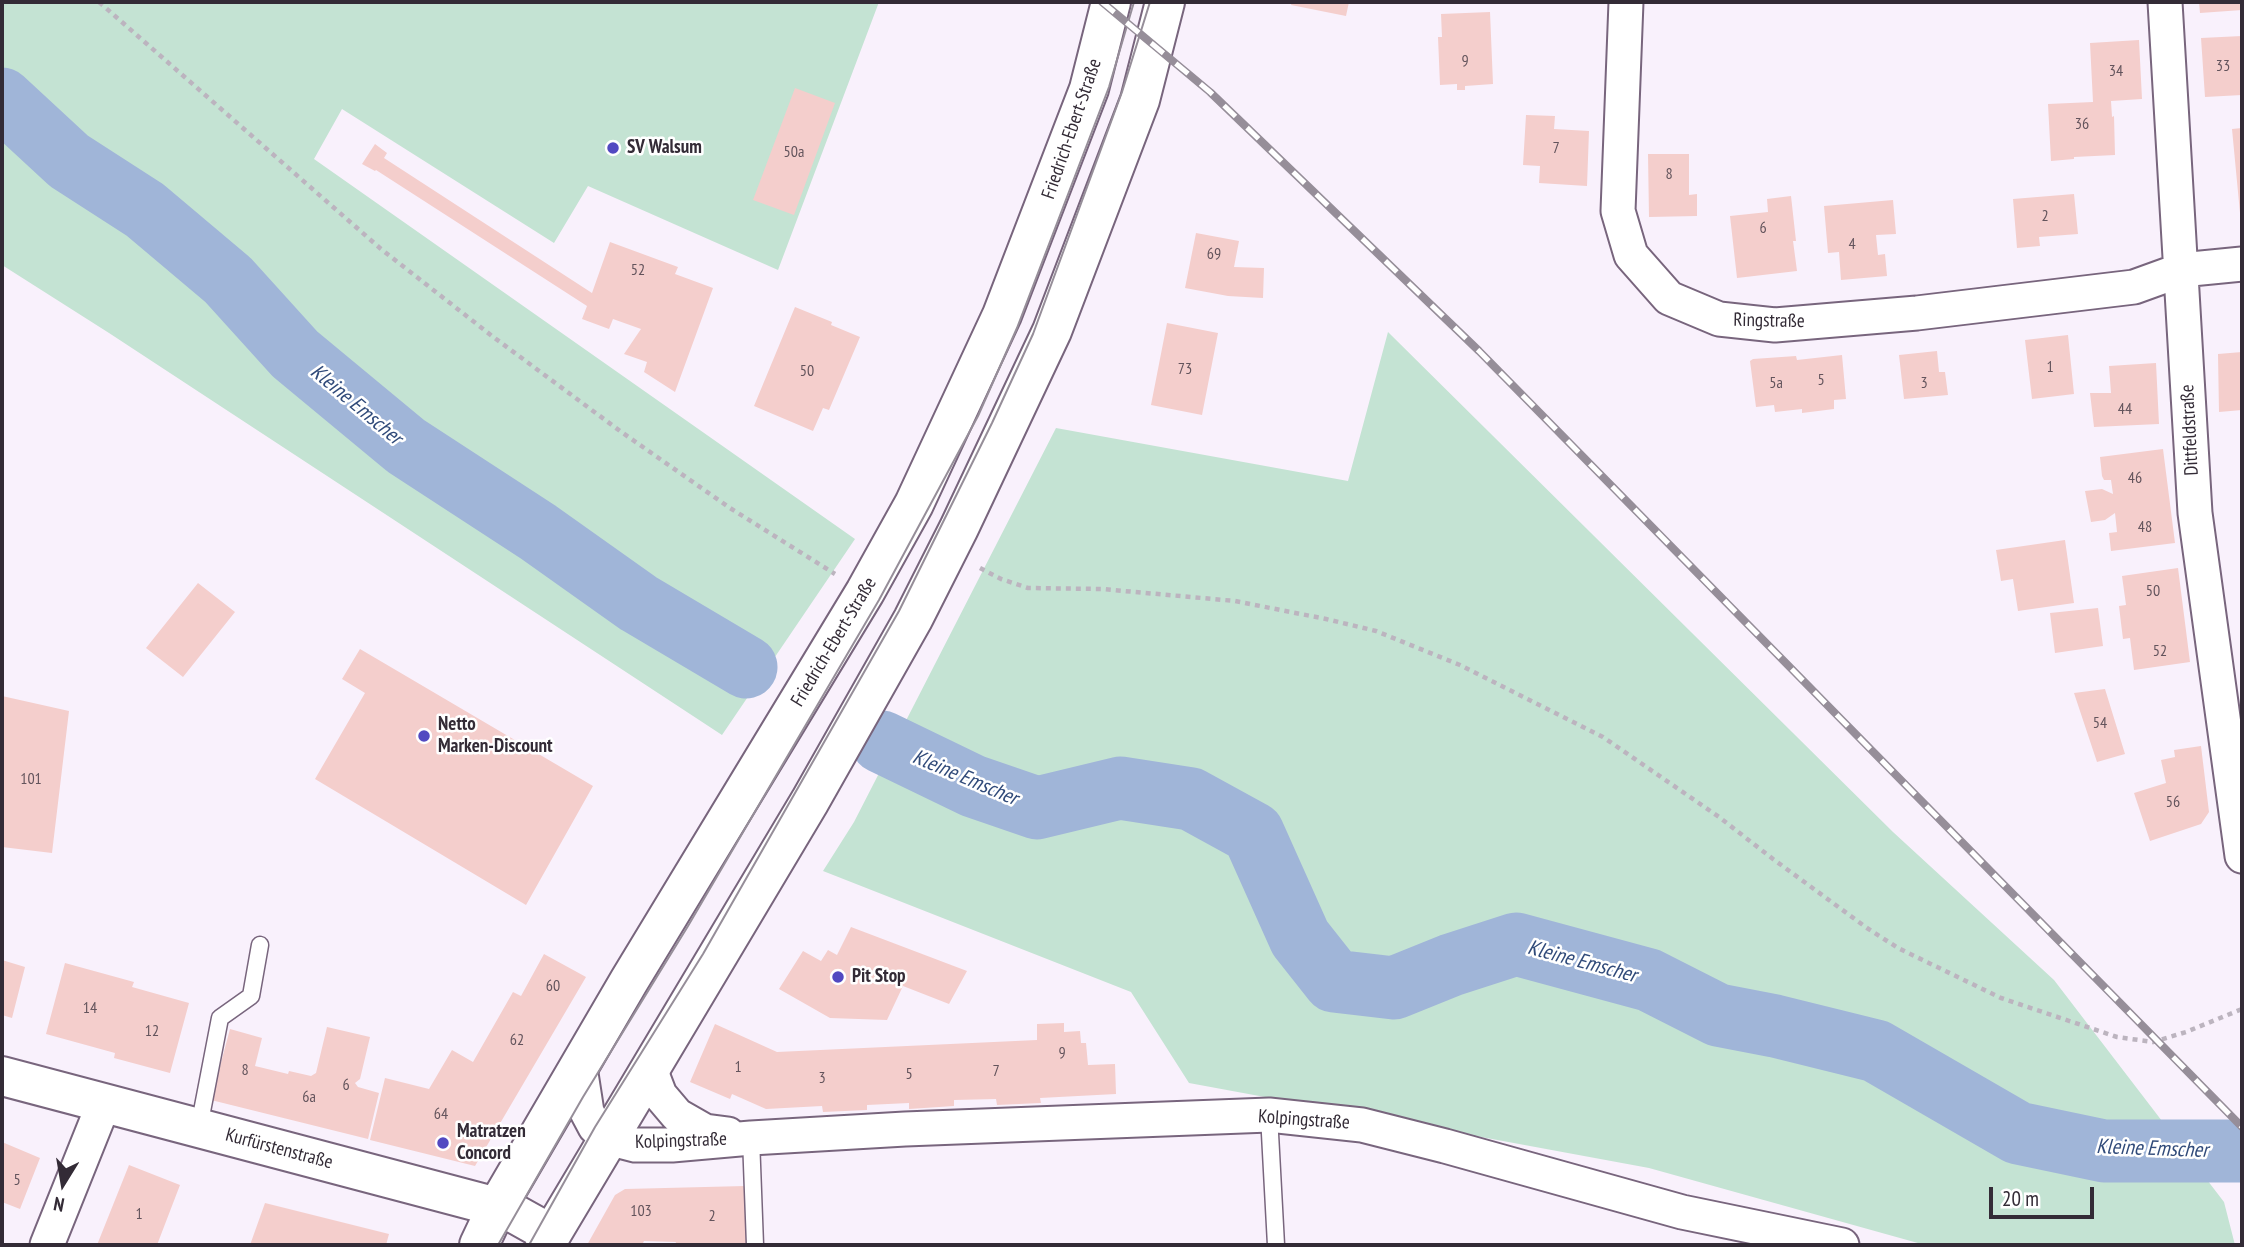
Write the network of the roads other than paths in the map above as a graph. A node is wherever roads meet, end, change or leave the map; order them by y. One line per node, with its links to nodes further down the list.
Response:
1 (1111, 2): 10 (main road, Friedrich-Ebert-Straße)
2 (1165, 2): 11 (main road)
3 (1626, 2): 6 (street, Ringstraße)
4 (2165, 2): 6 (street, Dittfeldstraße)
5 (2242, 264): 6 (street, Ringstraße)
6 (2181, 270): 7 (street, Dittfeldstraße)
7 (2242, 846): 8 (street, Dittfeldstraße)
8 (2242, 856)
9 (260, 945): 15 (lane)
10 (580, 1066): 16 (street, Kolpingstraße); 18 (main road, Friedrich-Ebert-Straße)
11 (650, 1069): 16 (main road); 17 (street, Kolpingstraße)
12 (2, 1076): 13 (main road, Kurfürstenstraße)
13 (104, 1103): 15 (main road, Kurfürstenstraße); 20 (street)
14 (1269, 1115): 17 (street, Kolpingstraße); 23 (lane); 24 (street, Kolpingstraße)
15 (199, 1127): 18 (main road, Kurfürstenstraße)
16 (608, 1138): 17 (street, Kolpingstraße); 19 (main road)
17 (751, 1138): 22 (lane)
18 (497, 1207): 19 (main road, Kurfürstenstraße); 21 (main road, Friedrich-Ebert-Straße)
19 (548, 1239)
20 (47, 1245)
21 (480, 1245)
22 (755, 1245)
23 (1276, 1245)
24 (1842, 1245)

